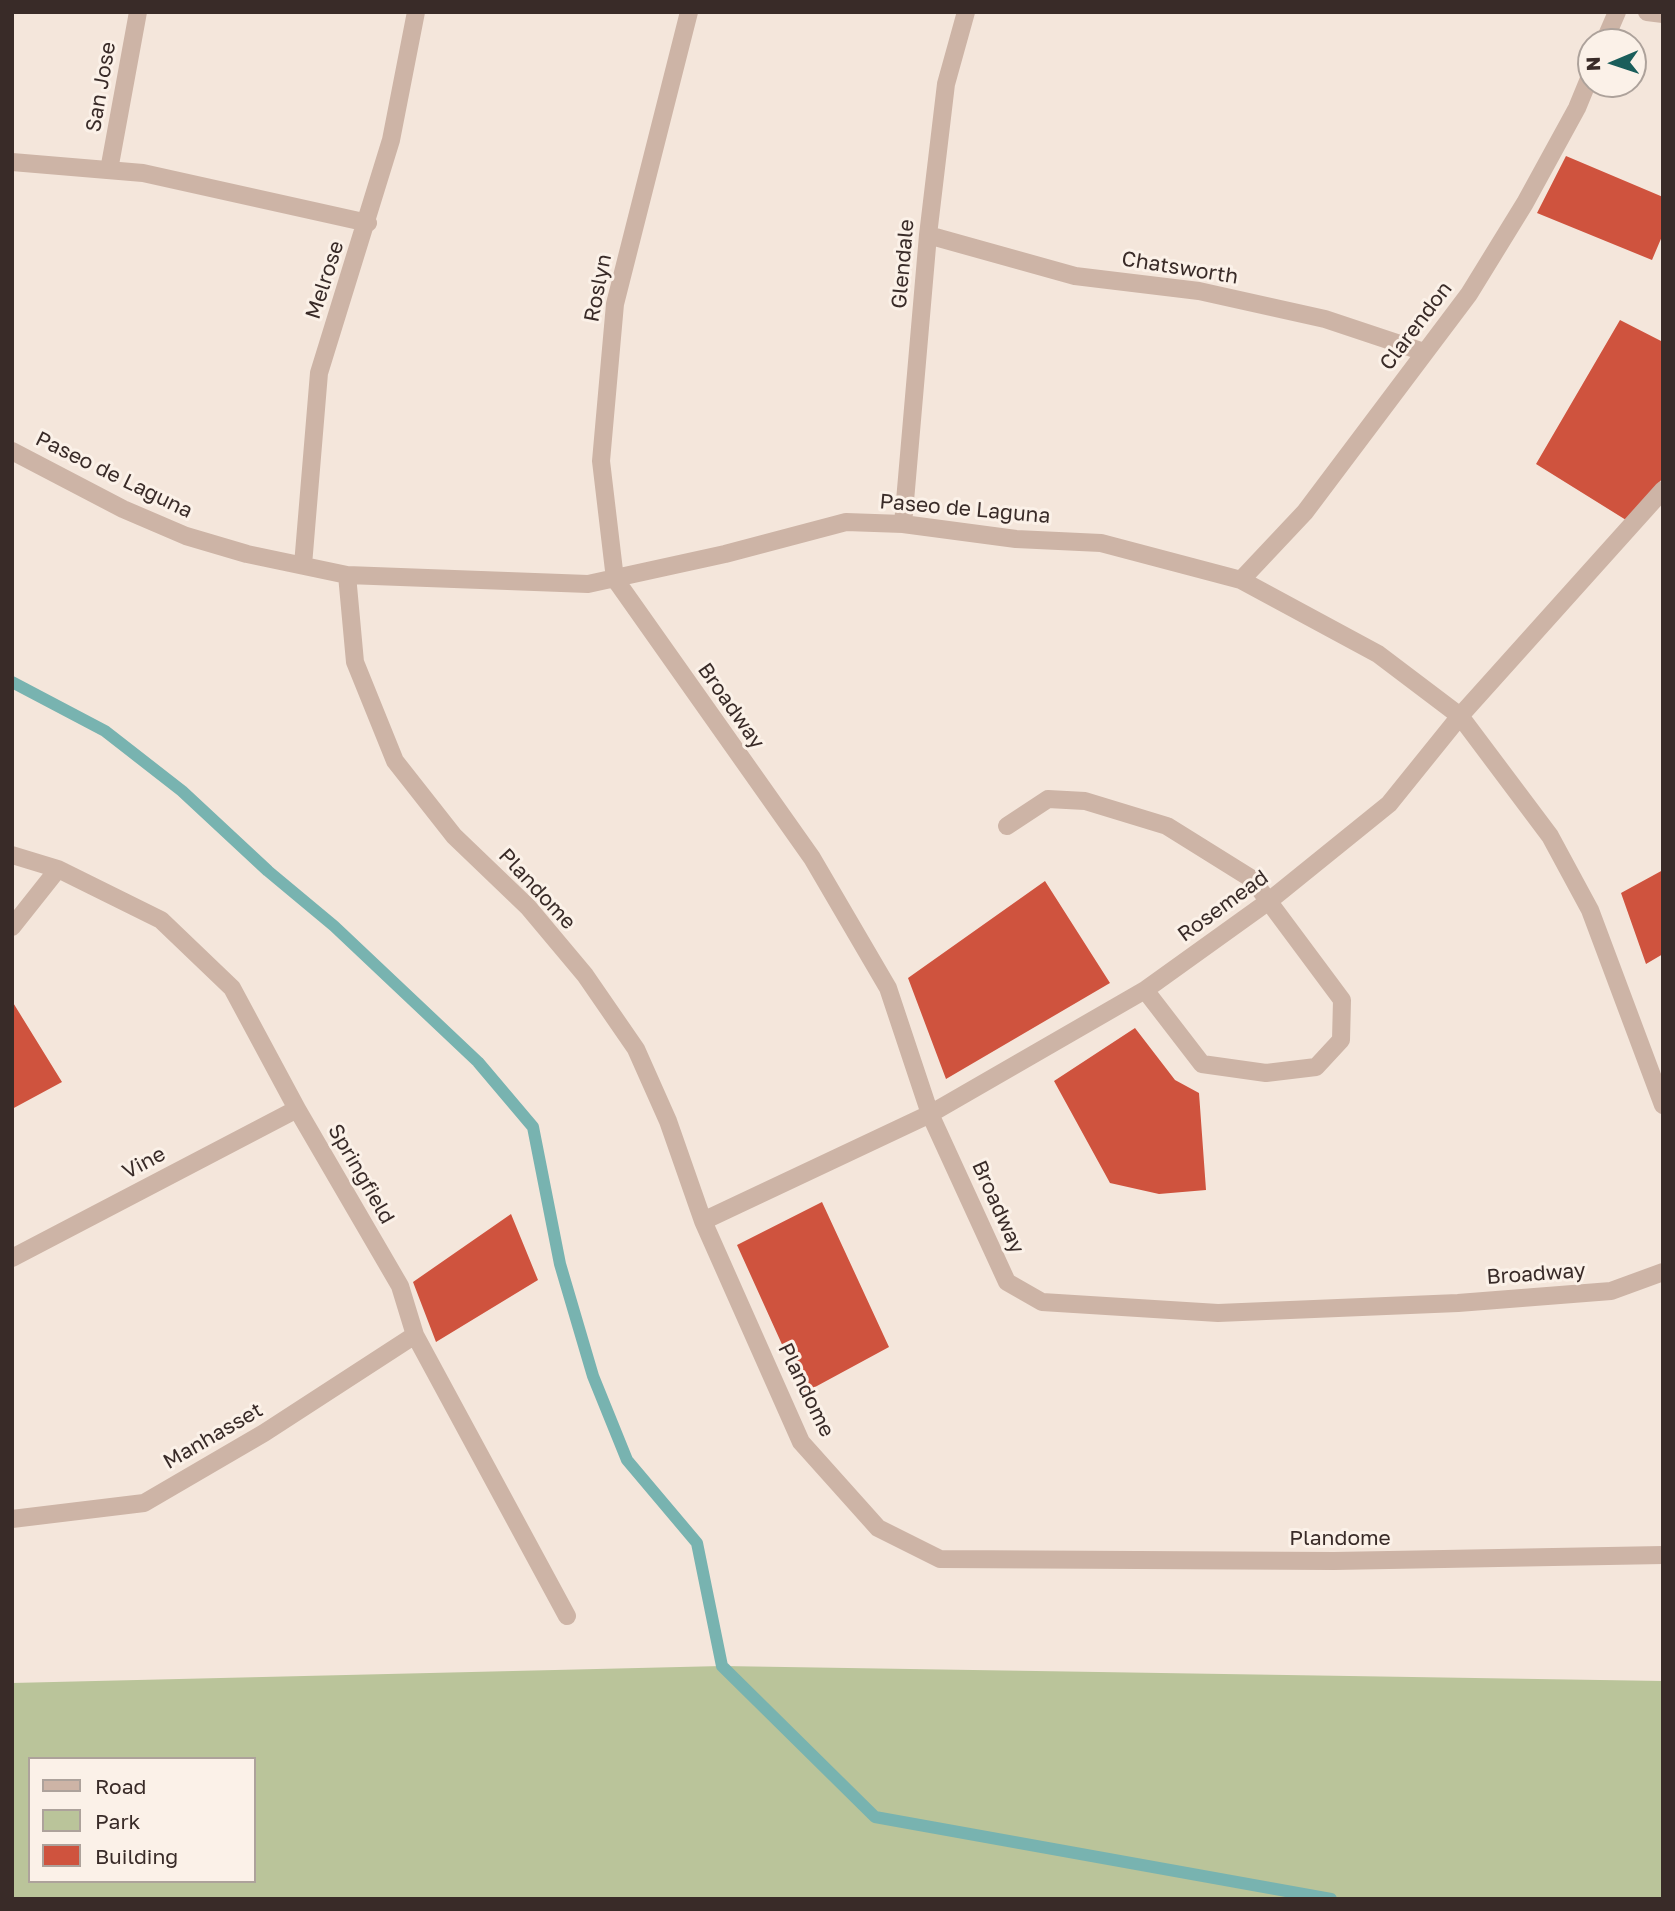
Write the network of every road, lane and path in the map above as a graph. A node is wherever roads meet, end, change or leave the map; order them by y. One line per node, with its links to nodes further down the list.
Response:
1 (138, 12): 9 (street, San Jose)
2 (416, 12): 10 (street, Melrose)
3 (688, 12): 18 (street, Roslyn)
4 (967, 12): 11 (street, Glendale)
5 (1647, 12): 6 (street)
6 (1663, 14)
7 (1581, 98): 12 (street, Clarendon)
8 (12, 162): 9 (street)
9 (109, 170): 10 (street)
10 (368, 223): 16 (street, Melrose)
11 (928, 235): 12 (street, Chatsworth); 15 (street, Glendale)
12 (1424, 352): 19 (street, Clarendon)
13 (12, 451): 16 (street, Paseo de Laguna)
14 (1663, 490): 20 (street, Rosemead)
15 (903, 524): 18 (street, Paseo de Laguna); 19 (street, Paseo de Laguna)
16 (303, 565): 17 (street, Paseo de Laguna)
17 (347, 575): 18 (street, Paseo de Laguna); 30 (street, Plandome)
18 (615, 579): 29 (street, Broadway)
19 (1241, 580): 20 (street, Paseo de Laguna)
20 (1460, 716): 24 (street, Rosemead); 27 (street, Paseo de Laguna)
21 (1007, 826): 24 (street)
22 (12, 855): 23 (street, Springfield)
23 (58, 869): 25 (street); 28 (street, Springfield)
24 (1269, 901): 26 (street, Rosemead); 26 (street)
25 (12, 927)
26 (1145, 990): 29 (street, Rosemead)
27 (1663, 1105)
28 (297, 1109): 31 (street, Vine); 33 (street, Springfield)
29 (930, 1114): 30 (street, Rosemead); 32 (street, Broadway)
30 (704, 1222): 35 (street, Plandome)
31 (12, 1258)
32 (1663, 1272)
33 (415, 1335): 34 (street, Manhasset); 36 (street, Springfield)
34 (12, 1519)
35 (1663, 1555)
36 (567, 1616)

